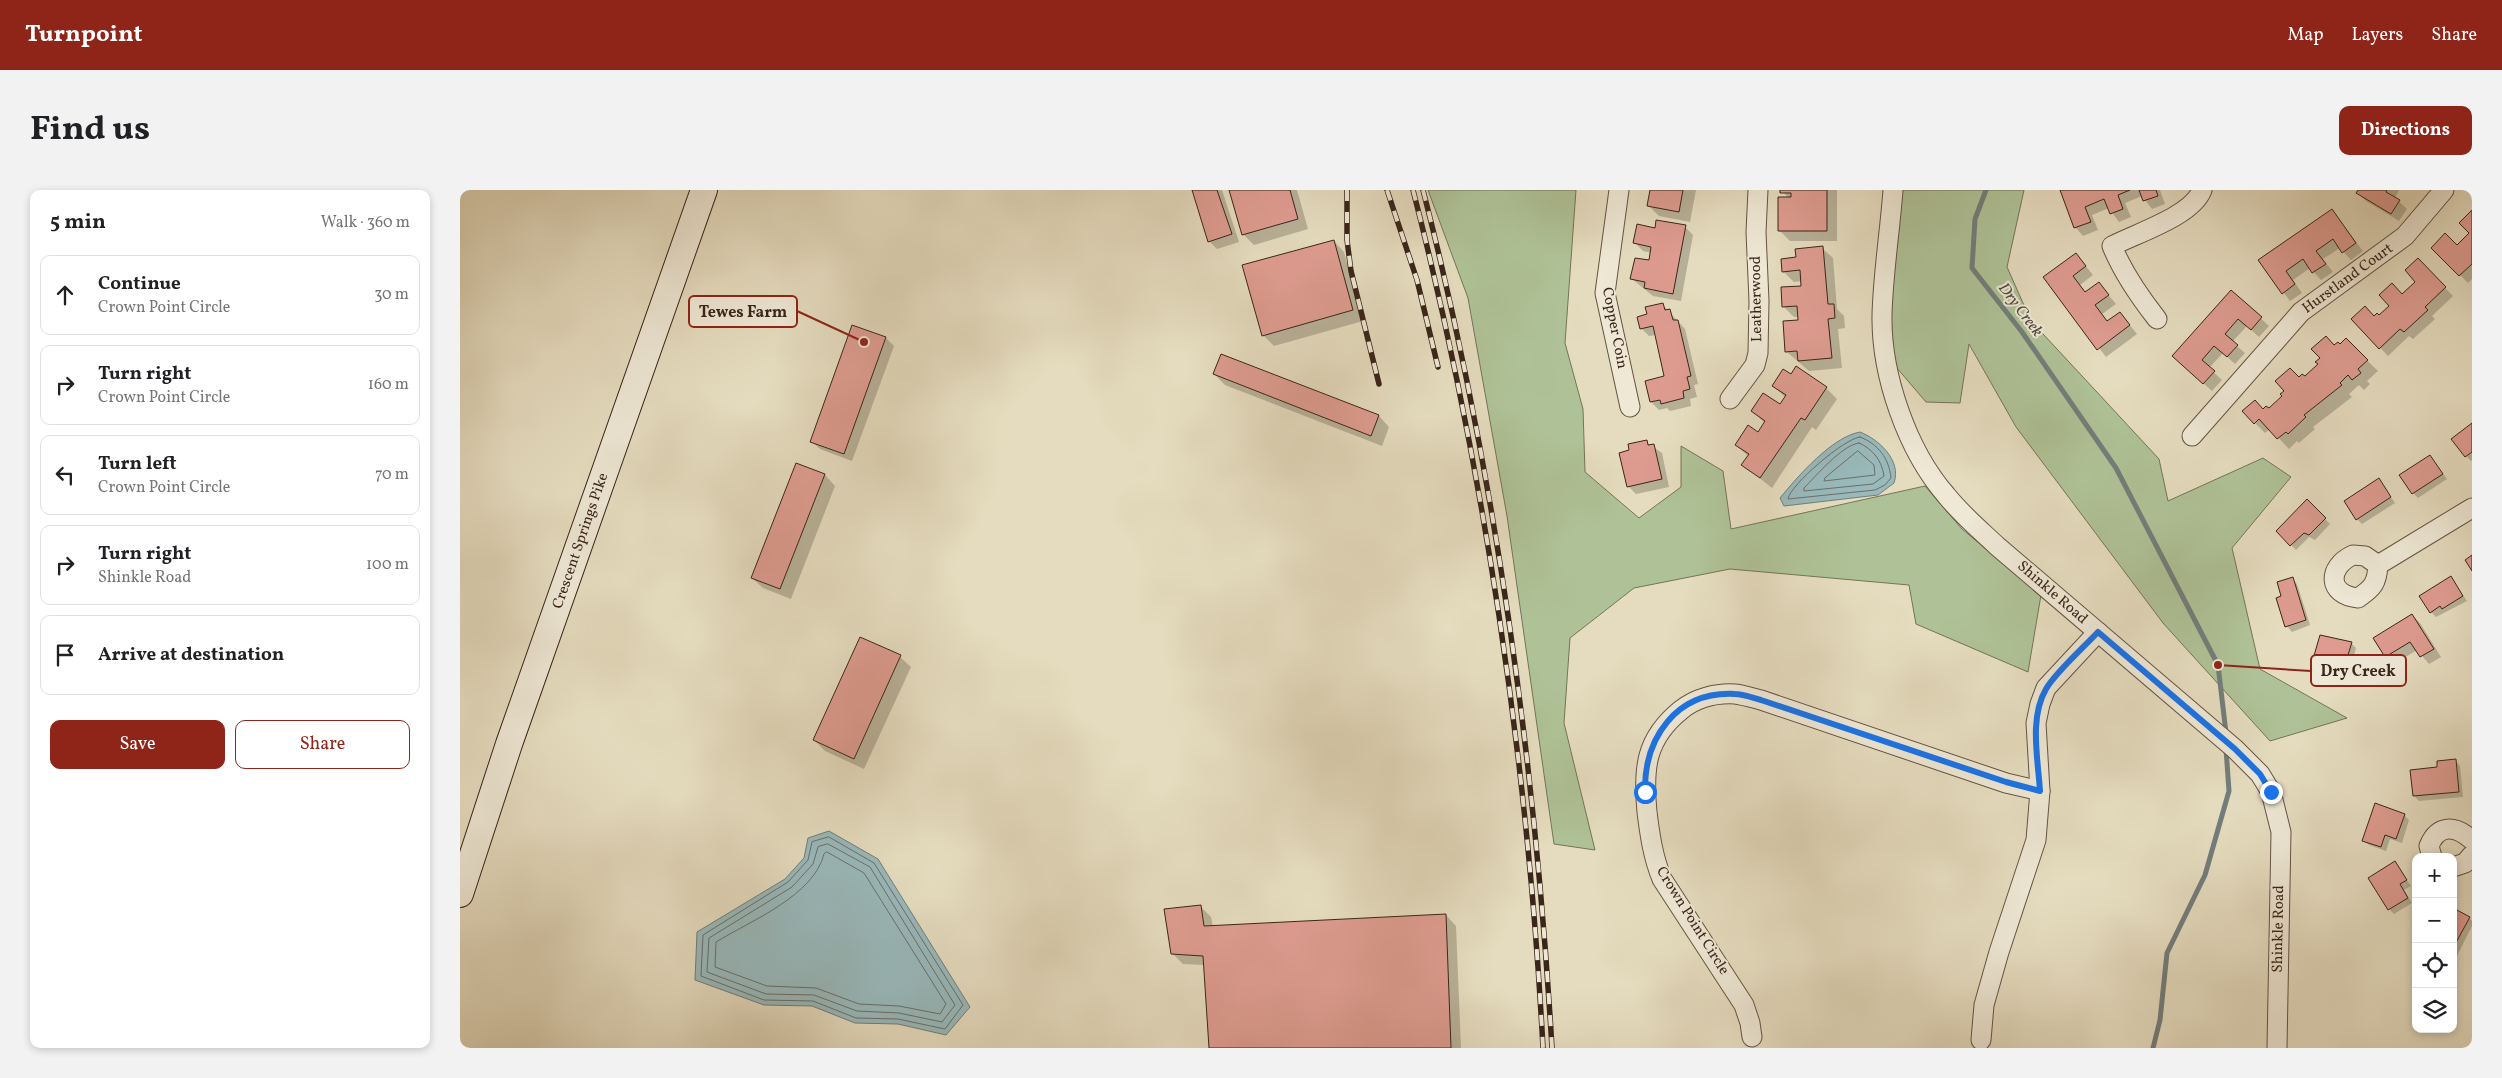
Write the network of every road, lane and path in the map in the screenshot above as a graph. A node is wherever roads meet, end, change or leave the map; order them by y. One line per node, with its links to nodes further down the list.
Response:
1 (704, 190): 19 (main road, Crescent Springs Pike)
2 (1620, 190): 9 (street, Copper Coin)
3 (1758, 190): 8 (street, Leatherwood)
4 (1893, 190): 13 (street, Shinkle Road)
5 (2202, 190): 7 (street)
6 (2444, 190): 10 (street, Hurstland Court)
7 (2157, 319)
8 (1730, 398)
9 (1630, 407)
10 (2192, 436)
11 (2472, 508): 12 (street)
12 (2378, 565)
13 (2098, 632): 14 (street); 22 (street, Shinkle Road)
14 (2040, 791): 20 (street, Crown Point Circle); 21 (street)
15 (2472, 840): 16 (street)
16 (2431, 853)
17 (2472, 855): 18 (street)
18 (2457, 866)
19 (460, 894)
20 (1752, 1037)
21 (1981, 1040)
22 (2277, 1048)

